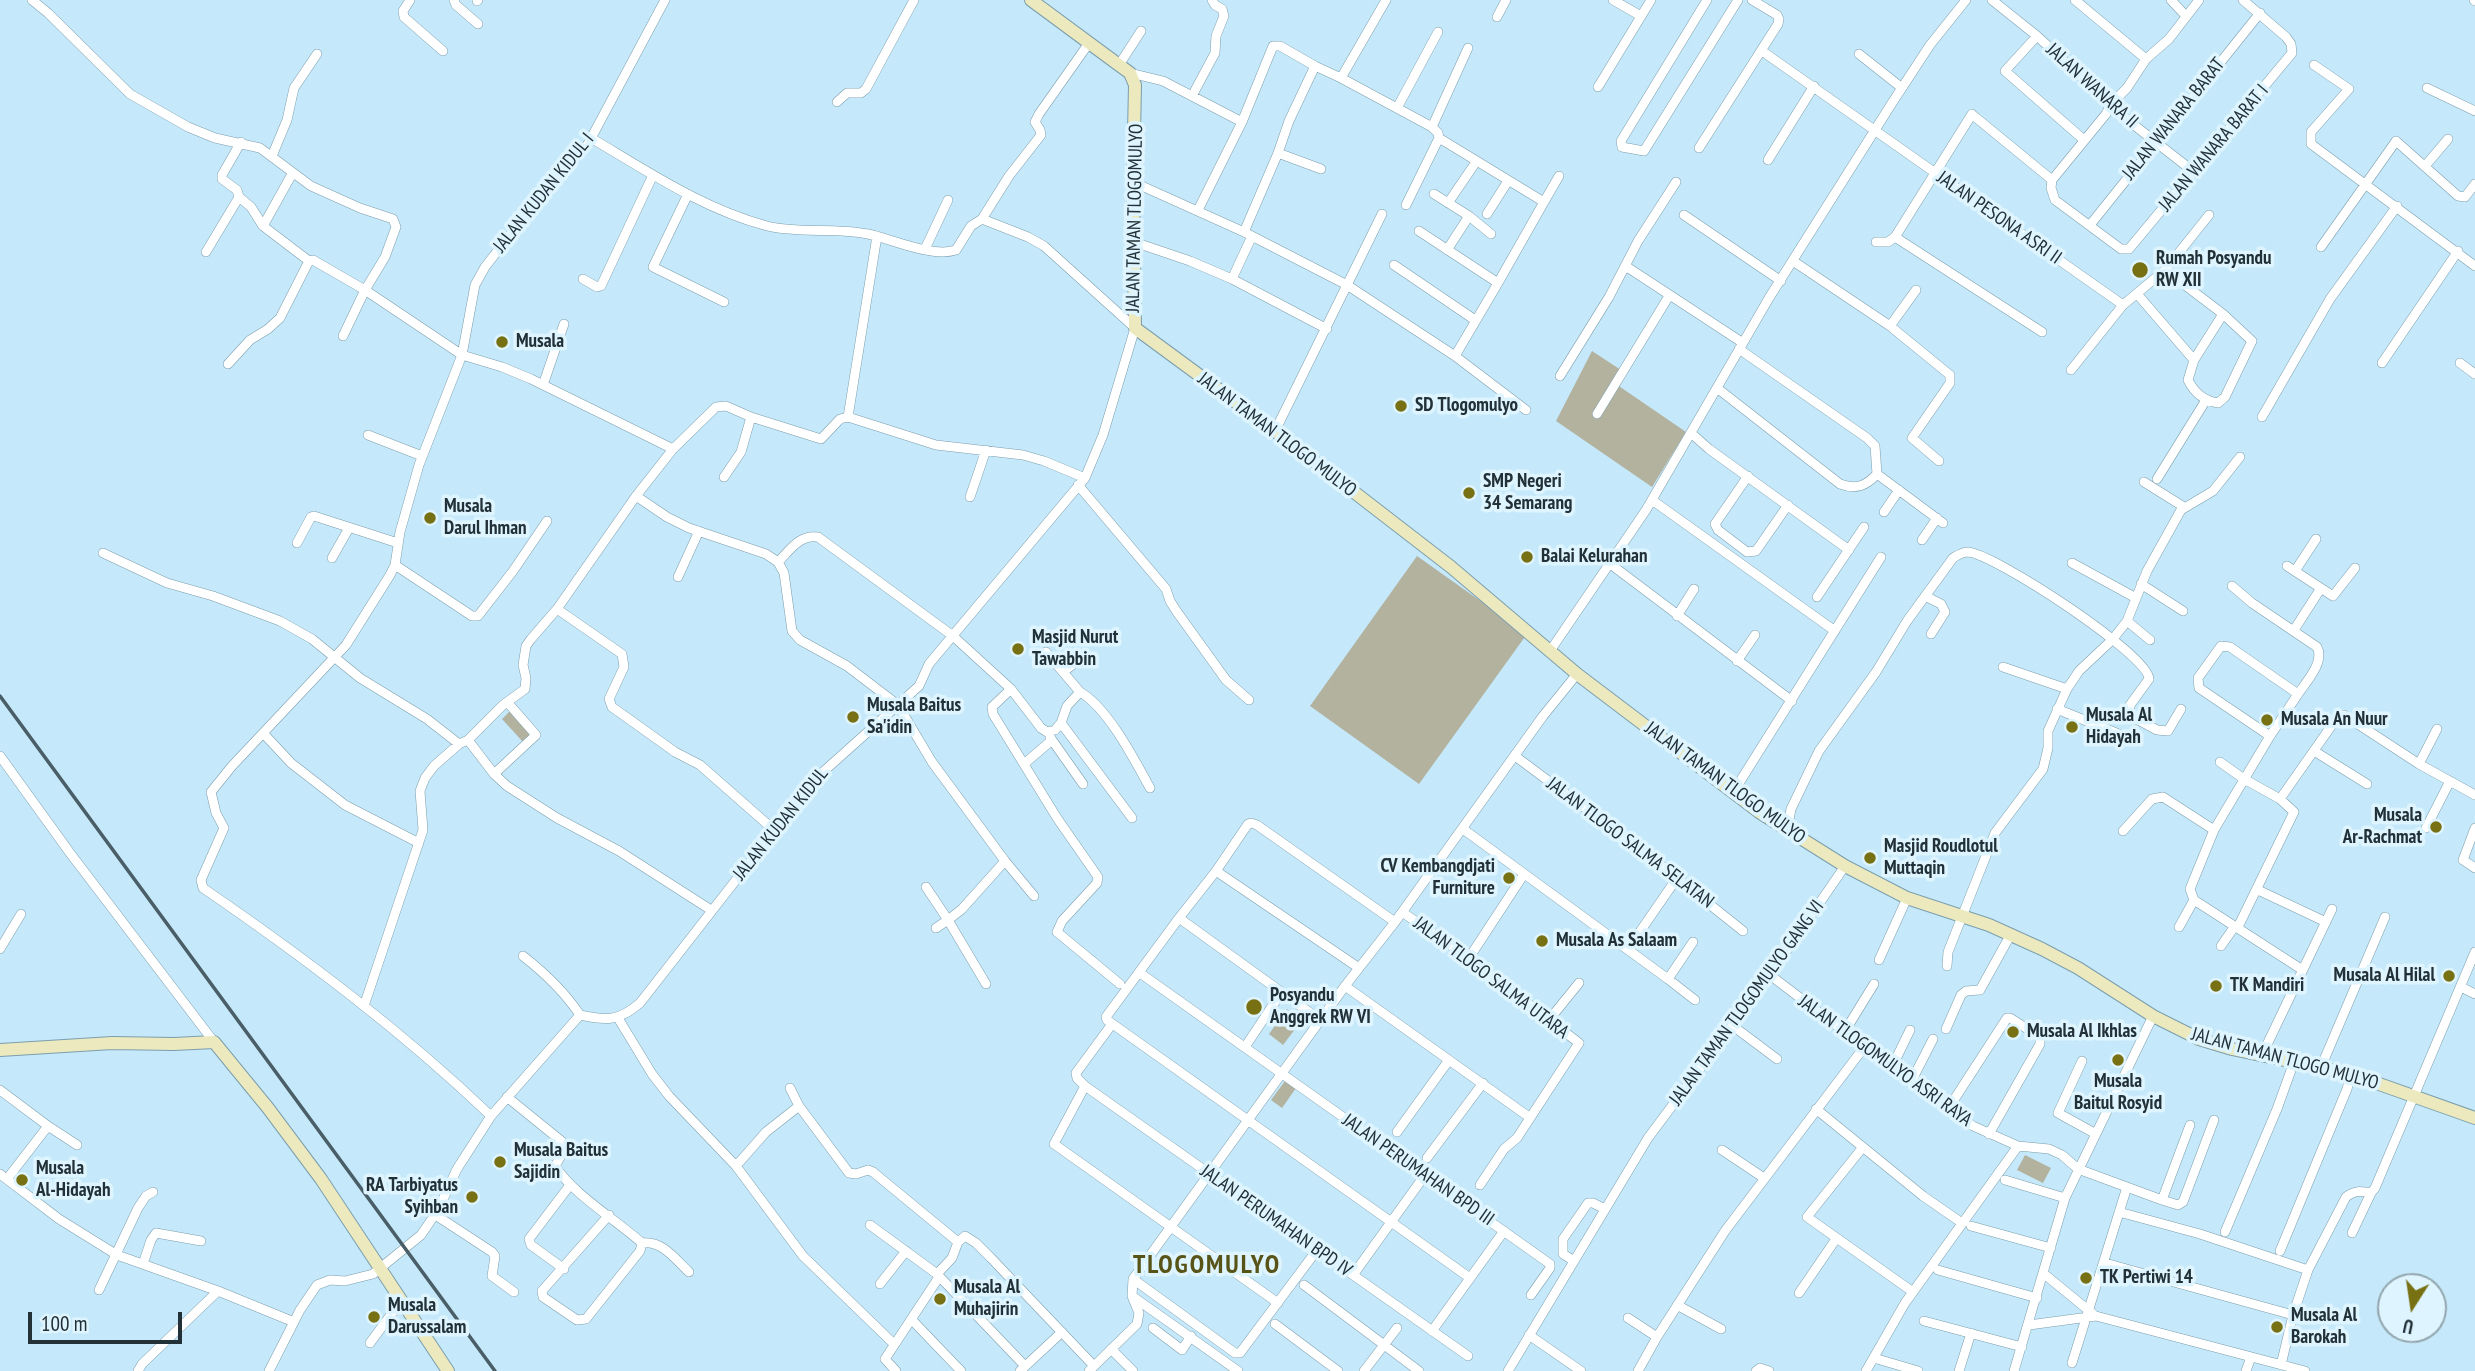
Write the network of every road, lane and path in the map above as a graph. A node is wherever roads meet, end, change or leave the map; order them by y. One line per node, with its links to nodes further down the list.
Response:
1 (32, 0): 58 (street)
2 (410, 0): 32 (street)
3 (454, 0): 26 (street)
4 (665, 0): 54 (street, JALAN KUDAN KIDUL I)
5 (915, 0): 47 (street)
6 (1031, 0): 30 (street)
7 (1212, 0): 46 (street)
8 (1386, 0): 41 (street)
9 (1506, 0): 24 (street)
10 (1613, 0): 25 (street)
11 (1651, 0): 25 (street)
12 (1707, 0): 13 (street)
13 (1738, 0)
14 (1752, 0): 21 (street)
15 (1992, 0): 29 (street, JALAN WANARA II)
16 (2075, 0): 36 (street)
17 (2171, 0): 23 (street)
18 (2199, 0): 23 (street)
19 (2243, 0): 22 (street)
20 (1962, 1): 44 (street)
21 (1766, 3): 33 (street)
22 (2260, 13): 59 (street, JALAN WANARA BARAT); 67 (street, JALAN WANARA BARAT I)
23 (2185, 15): 36 (street)
24 (1497, 16)
25 (1641, 16): 43 (street)
26 (478, 24)
27 (1141, 31): 37 (street)
28 (1438, 32): 49 (street)
29 (2037, 36): 48 (street, JALAN WANARA II); 57 (street)
30 (1089, 43): 37 (street); 92 (street)
31 (1468, 48): 52 (street)
32 (443, 51)
33 (1762, 51): 42 (street, JALAN PESONA ASRI II); 60 (street)
34 (317, 54): 62 (street)
35 (1859, 54): 44 (street)
36 (2146, 59): 48 (street)
37 (1119, 65): 40 (street)
38 (2314, 65): 76 (street)
39 (1315, 66): 41 (street); 51 (street); 61 (street)
40 (1130, 74): 46 (street); 74 (street, JALAN TAMAN TLOGOMULYO)
41 (1341, 78): 49 (street)
42 (1814, 86): 53 (street, JALAN PESONA ASRI II); 63 (street)
43 (1598, 87)
44 (1902, 88): 53 (street)
45 (2427, 88): 50 (street)
46 (1192, 96): 51 (street)
47 (837, 102)
48 (2111, 104): 57 (street); 59 (street, JALAN WANARA II)
49 (1397, 108): 52 (street)
50 (2475, 111)
51 (1242, 122): 86 (street)
52 (1432, 127): 55 (street)
53 (1874, 131): 68 (street, JALAN PESONA ASRI II); 108 (street)
54 (591, 138): 70 (street); 133 (street, JALAN KUDAN KIDUL I)
55 (1439, 138): 64 (street); 84 (street)
56 (2448, 139): 65 (street)
57 (2084, 140): 72 (street)
58 (241, 142): 62 (street); 80 (street)
59 (2155, 142): 67 (street, JALAN WANARA II); 93 (street, JALAN WANARA BARAT)
60 (1699, 148)
61 (1278, 153): 66 (street); 96 (street)
62 (272, 156): 69 (street)
63 (1768, 160)
64 (1476, 162): 73 (street); 83 (street)
65 (2425, 166): 76 (street); 77 (street)
66 (1321, 169)
67 (2194, 172): 93 (street, JALAN WANARA BARAT I)
68 (1935, 173): 72 (street); 99 (street); 123 (street, JALAN PESONA ASRI II)
69 (292, 174): 94 (street); 118 (street)
70 (653, 175): 78 (street); 113 (street)
71 (1559, 176): 82 (street)
72 (2052, 180): 93 (street)
73 (1508, 181): 82 (street); 88 (street)
74 (1133, 182): 86 (street); 100 (street, JALAN TAMAN TLOGOMULYO)
75 (1676, 183): 111 (street)
76 (2365, 184): 85 (street); 102 (street)
77 (2475, 184)
78 (688, 194): 98 (street); 122 (street)
79 (1434, 194): 83 (street)
80 (239, 197): 94 (street); 106 (street)
81 (948, 200): 103 (street)
82 (1544, 202): 116 (street)
83 (1448, 203): 91 (street)
84 (1406, 205)
85 (2397, 206): 105 (street); 149 (street)
86 (1198, 210): 96 (street)
87 (1382, 214): 117 (street)
88 (1487, 214)
89 (1684, 215): 115 (street)
90 (2209, 215): 112 (street)
91 (1469, 216): 97 (street); 104 (street)
92 (982, 219): 103 (street); 128 (street, JALAN TAMAN TLOGOMULYO)
93 (2090, 225)
94 (263, 226): 107 (street)
95 (1419, 231): 104 (street)
96 (1248, 234): 114 (street); 117 (street)
97 (1490, 234)
98 (877, 236): 103 (street); 148 (street)
99 (1895, 237): 101 (street); 130 (street)
100 (1134, 242): 114 (street); 128 (street, JALAN TAMAN TLOGOMULYO)
101 (1876, 242)
102 (2321, 247)
103 (925, 249)
104 (1447, 250): 116 (street)
105 (2458, 251): 110 (street); 137 (street)
106 (206, 252)
107 (309, 261): 118 (street); 136 (street)
108 (1793, 261): 115 (street); 127 (street)
109 (1394, 265): 125 (street)
110 (2475, 266)
111 (1626, 267): 121 (street); 141 (street)
112 (2165, 270): 120 (street); 124 (street)
113 (583, 279)
114 (1232, 279): 129 (street)
115 (1780, 281): 132 (street)
116 (1498, 283): 125 (street)
117 (1348, 285): 129 (street); 134 (street)
118 (365, 290): 131 (street); 133 (street)
119 (1916, 290): 127 (street)
120 (2138, 295): 123 (street); 135 (street)
121 (1670, 296): 132 (street); 146 (street)
122 (724, 302)
123 (2123, 305): 139 (street)
124 (2223, 314): 135 (street); 144 (street)
125 (1475, 320): 134 (street)
126 (564, 324): 142 (street)
127 (1890, 326): 157 (street)
128 (1135, 328): 150 (street, JALAN TAMAN TLOGO MULYO); 162 (street, JALAN KUDAN KIDUL)
129 (1327, 329): 150 (street)
130 (2042, 332)
131 (342, 337)
132 (1741, 346): 143 (street); 158 (street)
133 (462, 355): 142 (street); 155 (street, JALAN KUDAN KIDUL I)
134 (1455, 356): 145 (street)
135 (2194, 359): 144 (street)
136 (228, 363)
137 (2382, 363)
138 (2460, 363): 140 (street)
139 (2071, 370)
140 (2475, 374)
141 (1560, 376)
142 (543, 385): 153 (street)
143 (1717, 388): 151 (street); 158 (street)
144 (2206, 400): 161 (street)
145 (1526, 410)
146 (1597, 414)
147 (751, 417): 148 (street); 153 (street); 160 (street)
148 (848, 417): 154 (street)
149 (2262, 417)
150 (1275, 431): 207 (street, JALAN TAMAN TLOGO MULYO)
151 (1691, 433): 159 (street); 167 (street)
152 (368, 435): 155 (street)
153 (673, 449): 165 (street)
154 (986, 450): 162 (street); 166 (street)
155 (422, 456): 177 (street, JALAN KUDAN KIDUL I)
156 (2240, 457): 169 (street)
157 (1939, 461)
158 (1877, 474): 164 (street)
159 (1748, 476): 168 (street); 168 (street)
160 (724, 477)
161 (2157, 479)
162 (1082, 481): 204 (street, JALAN KUDAN KIDUL); 219 (street)
163 (2144, 482): 169 (street)
164 (1899, 490): 170 (street); 176 (street)
165 (636, 496): 174 (street); 196 (street)
166 (970, 497)
167 (1652, 499): 184 (street); 200 (street)
168 (1788, 505): 179 (street)
169 (2184, 507): 189 (street)
170 (1884, 512)
171 (547, 521): 186 (street)
172 (1864, 527): 179 (street)
173 (349, 528): 177 (street); 178 (street); 182 (street)
174 (699, 531): 183 (street); 188 (street)
175 (2316, 539): 191 (street)
176 (1922, 540)
177 (398, 542): 186 (street, JALAN KUDAN KIDUL I)
178 (297, 543)
179 (1849, 550): 194 (street)
180 (103, 553): 209 (street)
181 (1881, 557): 200 (street)
182 (332, 558)
183 (778, 562): 204 (street); 222 (street)
184 (1609, 563): 198 (street); 207 (street)
185 (2072, 563): 195 (street)
186 (395, 565): 209 (street)
187 (2356, 568): 191 (street)
188 (677, 577)
189 (2141, 584): 195 (street); 197 (street)
190 (2232, 586): 201 (street)
191 (2321, 588): 201 (street)
192 (1694, 589): 198 (street)
193 (1926, 596): 202 (street); 205 (street); 253 (street)
194 (1817, 597)
195 (2136, 598): 199 (street)
196 (556, 609): 221 (street); 251 (street)
197 (2183, 611)
198 (1677, 616): 211 (street)
199 (2127, 621): 205 (street); 206 (street)
200 (1835, 631): 220 (street)
201 (2294, 631): 218 (street)
202 (1931, 634)
203 (1755, 635): 211 (street)
204 (953, 636): 215 (street); 222 (street, JALAN KUDAN KIDUL)
205 (2113, 639): 216 (street); 224 (street)
206 (2150, 640)
207 (1550, 651): 214 (street, JALAN TAMAN TLOGO MULYO)
208 (1046, 652): 213 (street)
209 (334, 658): 227 (street); 231 (street)
210 (1079, 660): 213 (street)
211 (1737, 661): 220 (street)
212 (2003, 667): 216 (street)
213 (1063, 673): 217 (street)
214 (1577, 674): 234 (street); 244 (street, JALAN TAMAN TLOGO MULYO)
215 (1012, 689): 228 (street); 236 (street)
216 (2067, 689): 223 (street)
217 (1080, 692): 225 (street); 243 (street)
218 (2298, 694): 229 (street); 229 (street)
219 (1249, 700)
220 (1792, 701): 244 (street)
221 (508, 703): 231 (street); 238 (street)
222 (898, 705): 251 (street, JALAN KUDAN KIDUL); 256 (street)
223 (2057, 709): 230 (street); 272 (street)
224 (2181, 709)
225 (1061, 723): 228 (street); 247 (street)
226 (2437, 729): 237 (street)
227 (263, 733): 255 (street); 305 (street)
228 (1049, 736): 236 (street); 241 (street)
229 (2270, 736): 239 (street)
230 (2126, 737)
231 (464, 742): 238 (street); 255 (street)
232 (2314, 751): 237 (street); 242 (street); 246 (street)
233 (0, 756): 317 (street)
234 (1515, 756): 250 (street); 261 (street, JALAN TLOGO SALMA SELATAN)
235 (2220, 762): 239 (street)
236 (1024, 764): 298 (street)
237 (2419, 764): 240 (street)
238 (495, 774): 268 (street)
239 (2244, 779): 246 (street); 252 (street)
240 (2450, 781): 245 (street); 248 (street)
241 (1083, 784)
242 (2367, 785)
243 (1150, 788)
244 (1734, 791): 253 (street, JALAN TAMAN TLOGO MULYO)
245 (2475, 795)
246 (2280, 799): 263 (street)
247 (1132, 818)
248 (2426, 828)
249 (2475, 828): 258 (street)
250 (1463, 829): 260 (street); 269 (street)
251 (774, 830): 268 (street, JALAN KUDAN KIDUL)
252 (2214, 830): 254 (street); 266 (street)
253 (1787, 831): 257 (street, JALAN TAMAN TLOGO MULYO)
254 (2123, 831)
255 (419, 844): 305 (street)
256 (1005, 861): 264 (street); 274 (street)
257 (1845, 866): 265 (street, JALAN TAMAN TLOGO MULYO); 294 (street, JALAN TAMAN TLOGOMULYO GANG VI)
258 (2475, 868)
259 (1216, 871): 271 (street); 275 (street); 291 (street)
260 (1524, 874): 285 (street); 288 (street)
261 (1678, 878): 280 (street, JALAN TLOGO SALMA SELATAN); 285 (street)
262 (926, 887): 274 (street)
263 (2258, 890): 276 (street); 278 (street)
264 (1034, 896)
265 (1907, 898): 272 (street, JALAN TAMAN TLOGO MULYO); 289 (street)
266 (2194, 900): 277 (street); 278 (street)
267 (2332, 909): 276 (street)
268 (711, 910): 308 (street, JALAN KUDAN KIDUL)
269 (1402, 912): 275 (street); 288 (street, JALAN TLOGO SALMA UTARA)
270 (21, 915): 284 (street)
271 (1181, 916): 293 (street); 302 (street)
272 (1963, 916): 281 (street, JALAN TAMAN TLOGO MULYO); 290 (street)
273 (2385, 917): 327 (street)
274 (948, 920): 279 (street); 297 (street)
275 (1395, 922): 291 (street)
276 (2326, 922): 292 (street)
277 (2179, 927)
278 (2236, 927): 283 (street); 292 (street)
279 (936, 928)
280 (1743, 931)
281 (2011, 934): 307 (street, JALAN TAMAN TLOGO MULYO); 313 (street)
282 (1693, 942): 295 (street)
283 (2221, 946)
284 (0, 949)
285 (1628, 949): 295 (street)
286 (2475, 952): 301 (street)
287 (523, 956): 306 (street)
288 (1469, 958): 310 (street, JALAN TLOGO SALMA UTARA)
289 (1879, 960)
290 (1947, 966)
291 (1359, 968): 300 (street)
292 (2301, 969): 321 (street)
293 (1140, 973): 311 (street); 319 (street, JALAN PERUMAHAN BPD III)
294 (1770, 975): 312 (street, JALAN TAMAN TLOGOMULYO GANG VI); 315 (street, JALAN TLOGOMULYO ASRI RAYA)
295 (1668, 979): 304 (street)
296 (1579, 983): 310 (street)
297 (986, 984)
298 (1120, 984)
299 (1874, 984): 315 (street)
300 (1345, 986): 309 (street); 323 (street)
301 (2460, 987): 303 (street); 335 (street)
302 (1281, 993): 309 (street); 319 (street)
303 (2475, 994)
304 (1695, 1000)
305 (364, 1006): 340 (street)
306 (580, 1015): 308 (street); 336 (street)
307 (2153, 1016): 321 (street, JALAN TAMAN TLOGO MULYO); 349 (street)
308 (618, 1018): 355 (street)
309 (1320, 1020): 328 (street)
310 (1549, 1020): 341 (street, JALAN TLOGO SALMA UTARA)
311 (1112, 1024): 332 (street); 344 (street)
312 (1733, 1026): 322 (street); 369 (street, JALAN TAMAN TLOGOMULYO GANG VI)
313 (1946, 1028)
314 (1910, 1030): 326 (street)
315 (1845, 1031): 318 (street, JALAN TLOGOMULYO ASRI RAYA)
316 (1933, 1039): 330 (street)
317 (214, 1042): 320 (street); 393 (street)
318 (1865, 1046): 326 (street, JALAN TLOGOMULYO ASRI RAYA); 338 (street)
319 (1245, 1047): 328 (street, JALAN PERUMAHAN BPD III)
320 (0, 1050)
321 (2262, 1055): 325 (street, JALAN TAMAN TLOGO MULYO)
322 (1777, 1059)
323 (1449, 1060): 331 (street); 347 (street)
324 (2082, 1061): 349 (street)
325 (2294, 1062): 327 (street, JALAN TAMAN TLOGO MULYO); 378 (street)
326 (1892, 1067): 330 (street, JALAN TLOGOMULYO ASRI RAYA)
327 (2321, 1068): 329 (street, JALAN TAMAN TLOGO MULYO)
328 (1282, 1074): 344 (street); 358 (street, JALAN PERUMAHAN BPD III)
329 (2351, 1074): 335 (street, JALAN TAMAN TLOGO MULYO); 387 (street)
330 (1911, 1082): 339 (street, JALAN TLOGOMULYO ASRI RAYA)
331 (1483, 1083): 341 (street); 354 (street)
332 (1085, 1086): 357 (street, JALAN PERUMAHAN BPD IV); 376 (street)
333 (790, 1088): 337 (street)
334 (0, 1090): 346 (street)
335 (2416, 1096): 342 (street, JALAN TAMAN TLOGO MULYO); 366 (street)
336 (507, 1097): 340 (street); 362 (street)
337 (799, 1106): 355 (street); 380 (street)
338 (1816, 1109): 352 (street); 360 (street)
339 (1948, 1109): 348 (street, JALAN TLOGOMULYO ASRI RAYA); 348 (street)
340 (491, 1116): 371 (street)
341 (1529, 1117): 363 (street)
342 (2475, 1118)
343 (2214, 1120): 368 (street)
344 (1248, 1121): 357 (street); 373 (street)
345 (2190, 1125): 368 (street)
346 (48, 1126): 350 (street); 359 (street)
347 (1398, 1132)
348 (1989, 1134): 351 (street, JALAN TLOGOMULYO ASRI RAYA)
349 (2096, 1134): 356 (street)
350 (77, 1145)
351 (2018, 1146): 356 (street, JALAN TLOGOMULYO ASRI RAYA); 374 (street)
352 (1863, 1147): 374 (street); 381 (street)
353 (1722, 1150): 360 (street)
354 (1427, 1158)
355 (736, 1166): 433 (street)
356 (2078, 1169): 364 (street, JALAN TLOGOMULYO ASRI RAYA); 367 (street)
357 (1210, 1174): 376 (street); 385 (street, JALAN PERUMAHAN BPD IV)
358 (1425, 1175): 373 (street); 377 (street, JALAN PERUMAHAN BPD III)
359 (3, 1177): 388 (street)
360 (1764, 1178): 414 (street)
361 (2005, 1180): 367 (street)
362 (570, 1185): 372 (street); 392 (street)
363 (1480, 1185)
364 (2127, 1187): 368 (street, JALAN TLOGOMULYO ASRI RAYA); 370 (street)
365 (153, 1192): 388 (street)
366 (2371, 1193): 379 (street); 395 (street)
367 (2065, 1198): 384 (street)
368 (2162, 1200)
369 (1600, 1207): 389 (street); 389 (street)
370 (2119, 1212): 391 (street); 395 (street)
371 (435, 1214): 393 (street); 406 (street)
372 (609, 1215): 383 (street); 392 (street)
373 (1391, 1222): 398 (street); 400 (street)
374 (1966, 1224): 384 (street); 407 (street)
375 (870, 1225): 386 (street)
376 (1170, 1226): 401 (street); 413 (street)
377 (1504, 1231): 400 (street); 409 (street, JALAN PERUMAHAN BPD III)
378 (2225, 1232)
379 (2352, 1233)
380 (961, 1239): 399 (street); 427 (street)
381 (1836, 1239): 407 (street); 408 (street)
382 (201, 1241): 390 (street)
383 (642, 1244): 392 (street); 396 (street)
384 (2051, 1248): 397 (street)
385 (1317, 1250): 398 (street, JALAN PERUMAHAN BPD IV); 413 (street)
386 (906, 1251): 399 (street); 402 (street)
387 (2280, 1251)
388 (117, 1255): 390 (street); 404 (street)
389 (1570, 1259): 429 (street)
390 (143, 1264): 405 (street)
391 (2105, 1264): 415 (street); 416 (street)
392 (564, 1269)
393 (380, 1270): 412 (street); 420 (street)
394 (1938, 1270): 411 (street)
395 (2308, 1270): 416 (street)
396 (689, 1272)
397 (2043, 1273): 411 (street); 415 (street)
398 (1353, 1275): 426 (street, JALAN PERUMAHAN BPD IV)
399 (938, 1276): 418 (street); 442 (street)
400 (1470, 1278): 426 (street)
401 (1133, 1279): 410 (street); 413 (street)
402 (880, 1284)
403 (1304, 1285): 434 (street)
404 (99, 1290)
405 (218, 1291): 420 (street); 444 (street)
406 (514, 1292)
407 (1913, 1292): 439 (street)
408 (1799, 1293)
409 (1531, 1295)
410 (1132, 1296): 430 (street); 436 (street)
411 (2037, 1298): 422 (street)
412 (401, 1300): 432 (street); 446 (street)
413 (1278, 1303)
414 (1677, 1305): 425 (street); 431 (street)
415 (2091, 1314): 422 (street); 438 (street); 440 (street)
416 (2293, 1315): 441 (street)
417 (1628, 1318): 431 (street)
418 (912, 1320): 433 (street); 448 (street)
419 (1924, 1321): 428 (street)
420 (294, 1322): 445 (street)
421 (1275, 1324): 451 (street)
422 (2029, 1325): 435 (street)
423 (1153, 1328): 430 (street)
424 (1397, 1328): 434 (street)
425 (1721, 1329)
426 (1432, 1331): 437 (street, JALAN PERUMAHAN BPD IV)
427 (1062, 1332): 442 (street); 443 (street)
428 (1971, 1333): 435 (street); 461 (street)
429 (1529, 1335): 454 (street); 455 (street)
430 (1191, 1336): 450 (street)
431 (1657, 1337): 456 (street)
432 (370, 1343)
433 (894, 1344): 447 (street)
434 (1384, 1345): 452 (street); 453 (street)
435 (2022, 1347): 462 (street)
436 (1111, 1349): 443 (street); 449 (street)
437 (1468, 1356)
438 (2251, 1357): 441 (street); 463 (street)
439 (1874, 1358): 459 (street); 460 (street)
440 (2072, 1363)
441 (2281, 1365): 464 (street)
442 (1023, 1368)
443 (1092, 1369)
444 (138, 1371)
445 (269, 1371)
446 (448, 1371)
447 (896, 1371)
448 (961, 1371)
449 (1133, 1371)
450 (1238, 1371)
451 (1338, 1371)
452 (1364, 1371)
453 (1419, 1371)
454 (1508, 1371)
455 (1581, 1371)
456 (1638, 1371)
457 (1756, 1371): 458 (street)
458 (1769, 1371)
459 (1866, 1371)
460 (1918, 1371)
461 (1959, 1371)
462 (2014, 1371)
463 (2246, 1371)
464 (2305, 1371)

